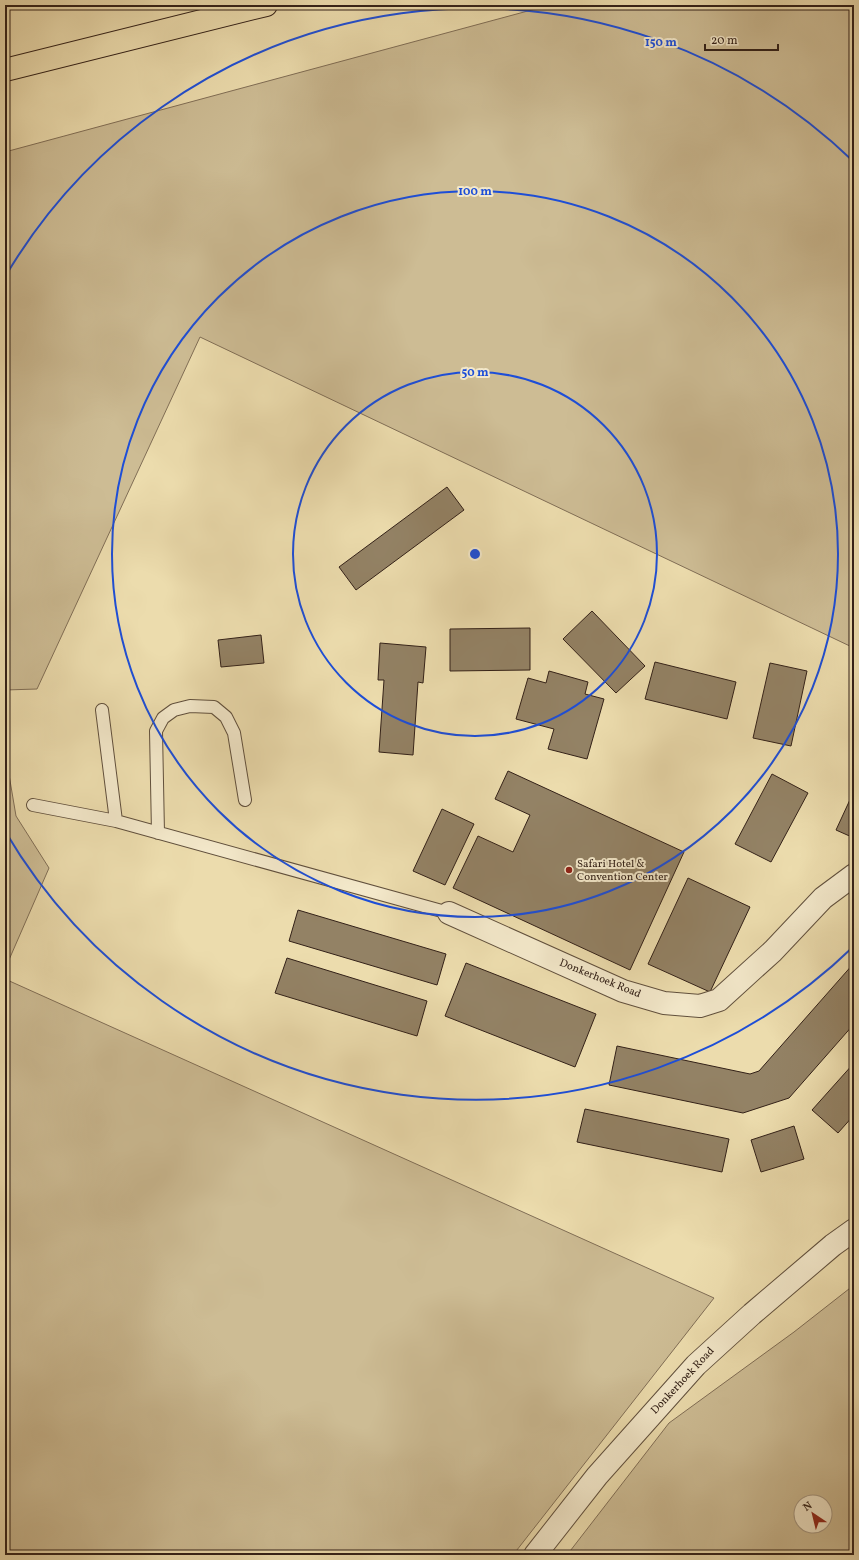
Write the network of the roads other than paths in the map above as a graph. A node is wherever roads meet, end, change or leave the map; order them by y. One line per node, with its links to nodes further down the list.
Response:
1 (266, 5): 2 (highway)
2 (5, 70)
3 (102, 710): 6 (lane)
4 (245, 800): 7 (lane)
5 (33, 805): 6 (lane)
6 (116, 821): 7 (lane)
7 (158, 833): 9 (lane)
8 (854, 875): 9 (street, Donkerhoek Road)
9 (449, 913)
10 (854, 1230): 11 (street, Donkerhoek Road)
11 (535, 1555)

